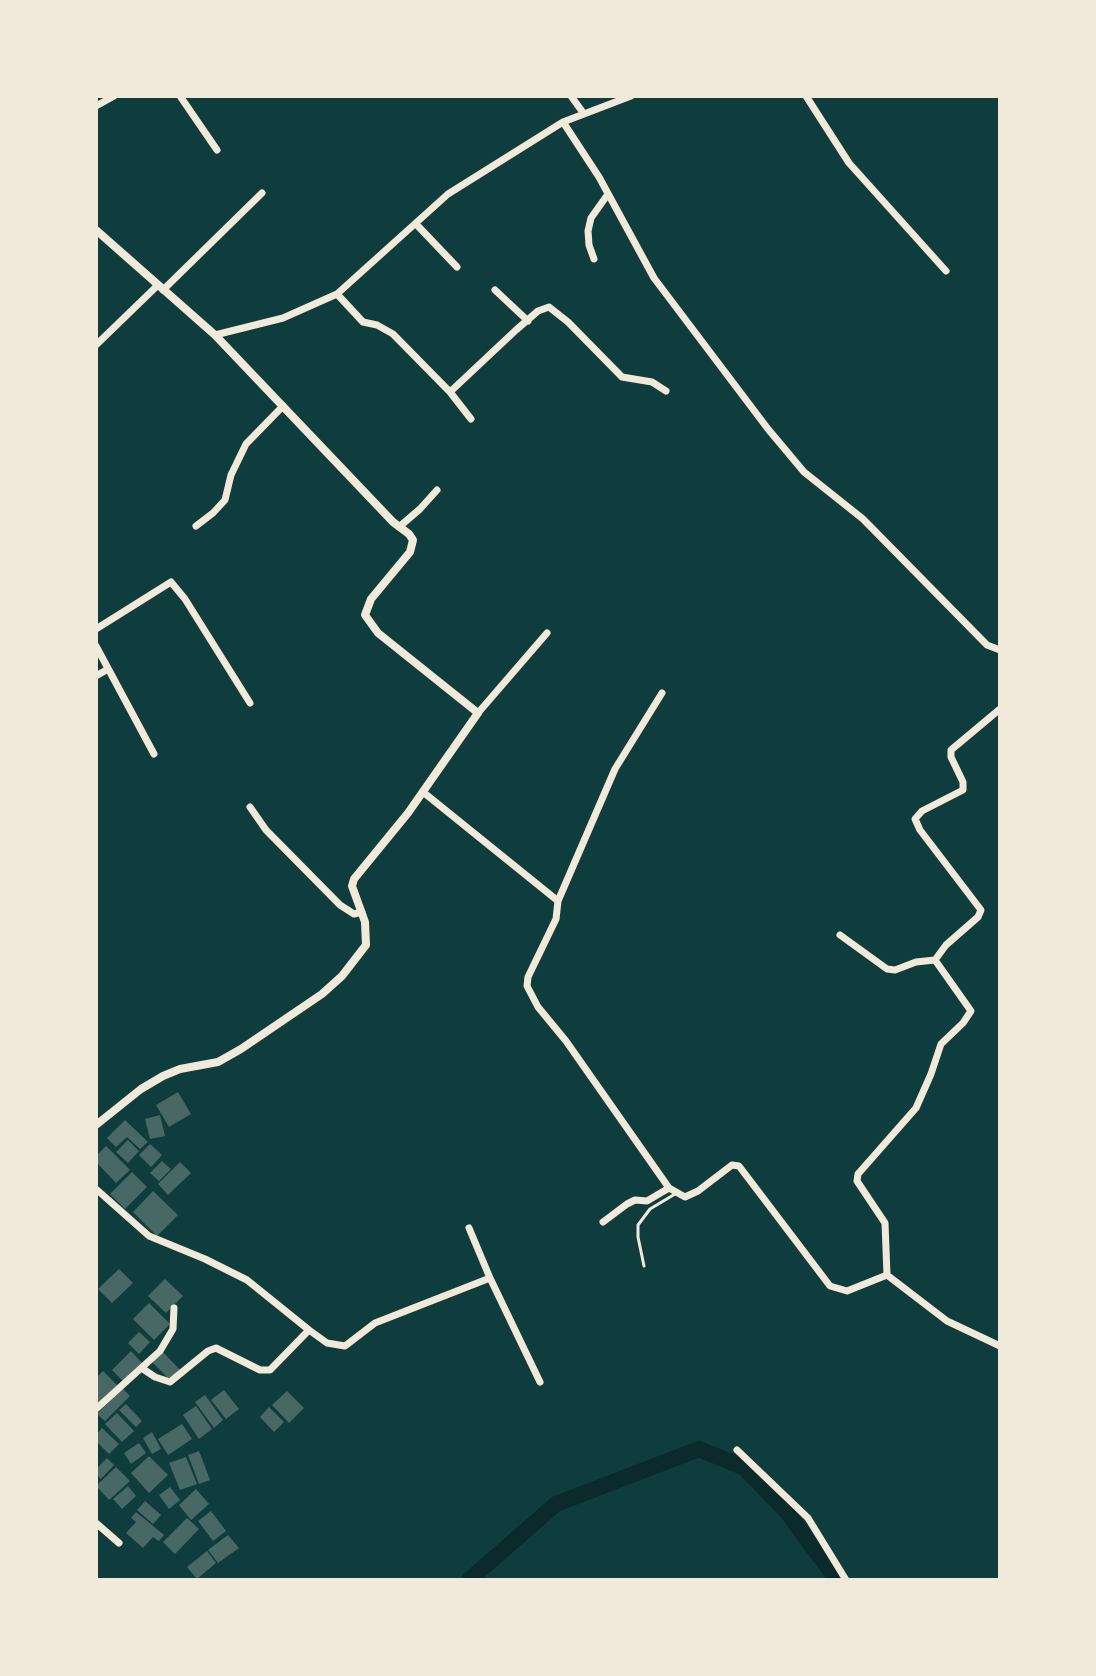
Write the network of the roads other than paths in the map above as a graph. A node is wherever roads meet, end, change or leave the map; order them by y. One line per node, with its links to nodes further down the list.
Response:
1 (114, 96): 6 (street)
2 (180, 96): 9 (street)
3 (571, 96): 7 (street)
4 (631, 96): 7 (street)
5 (806, 96): 16 (street)
6 (96, 106)
7 (584, 114): 8 (street)
8 (563, 122): 11 (street); 12 (street)
9 (217, 150)
10 (262, 193): 17 (street)
11 (608, 194): 14 (street); 33 (street)
12 (416, 224): 15 (street); 19 (street)
13 (96, 230): 17 (street)
14 (594, 259)
15 (457, 267)
16 (946, 271)
17 (160, 287): 21 (street); 22 (street)
18 (495, 290): 20 (street)
19 (337, 294): 21 (street); 24 (street)
20 (528, 321): 23 (street); 24 (street)
21 (215, 335): 25 (street)
22 (96, 345)
23 (666, 391)
24 (450, 392): 26 (street)
25 (283, 406): 28 (street); 29 (street)
26 (471, 419)
27 (437, 490): 29 (street)
28 (196, 526)
29 (399, 527): 39 (street)
30 (96, 629): 37 (street)
31 (547, 633): 39 (street)
32 (96, 646): 34 (street)
33 (1000, 650)
34 (108, 669): 35 (street); 40 (street)
35 (96, 676)
36 (662, 693): 43 (street)
37 (250, 703)
38 (1000, 709): 46 (street)
39 (478, 713): 41 (street)
40 (154, 754)
41 (423, 792): 43 (street); 44 (street)
42 (250, 807): 44 (street)
43 (558, 901): 49 (street)
44 (362, 912): 47 (street)
45 (840, 935): 46 (street)
46 (935, 960): 53 (street)
47 (96, 1125)
48 (96, 1189): 56 (street)
49 (672, 1191): 50 (street); 52 (lane); 53 (street)
50 (603, 1222)
51 (469, 1228): 54 (street)
52 (644, 1266)
53 (887, 1275): 57 (street)
54 (490, 1278): 56 (street); 59 (street)
55 (174, 1308): 58 (street)
56 (309, 1330): 58 (street)
57 (1000, 1346)
58 (143, 1369): 60 (street)
59 (540, 1382)
60 (96, 1409)
61 (737, 1450): 64 (street)
62 (96, 1523): 63 (street)
63 (119, 1543)
64 (846, 1580)

